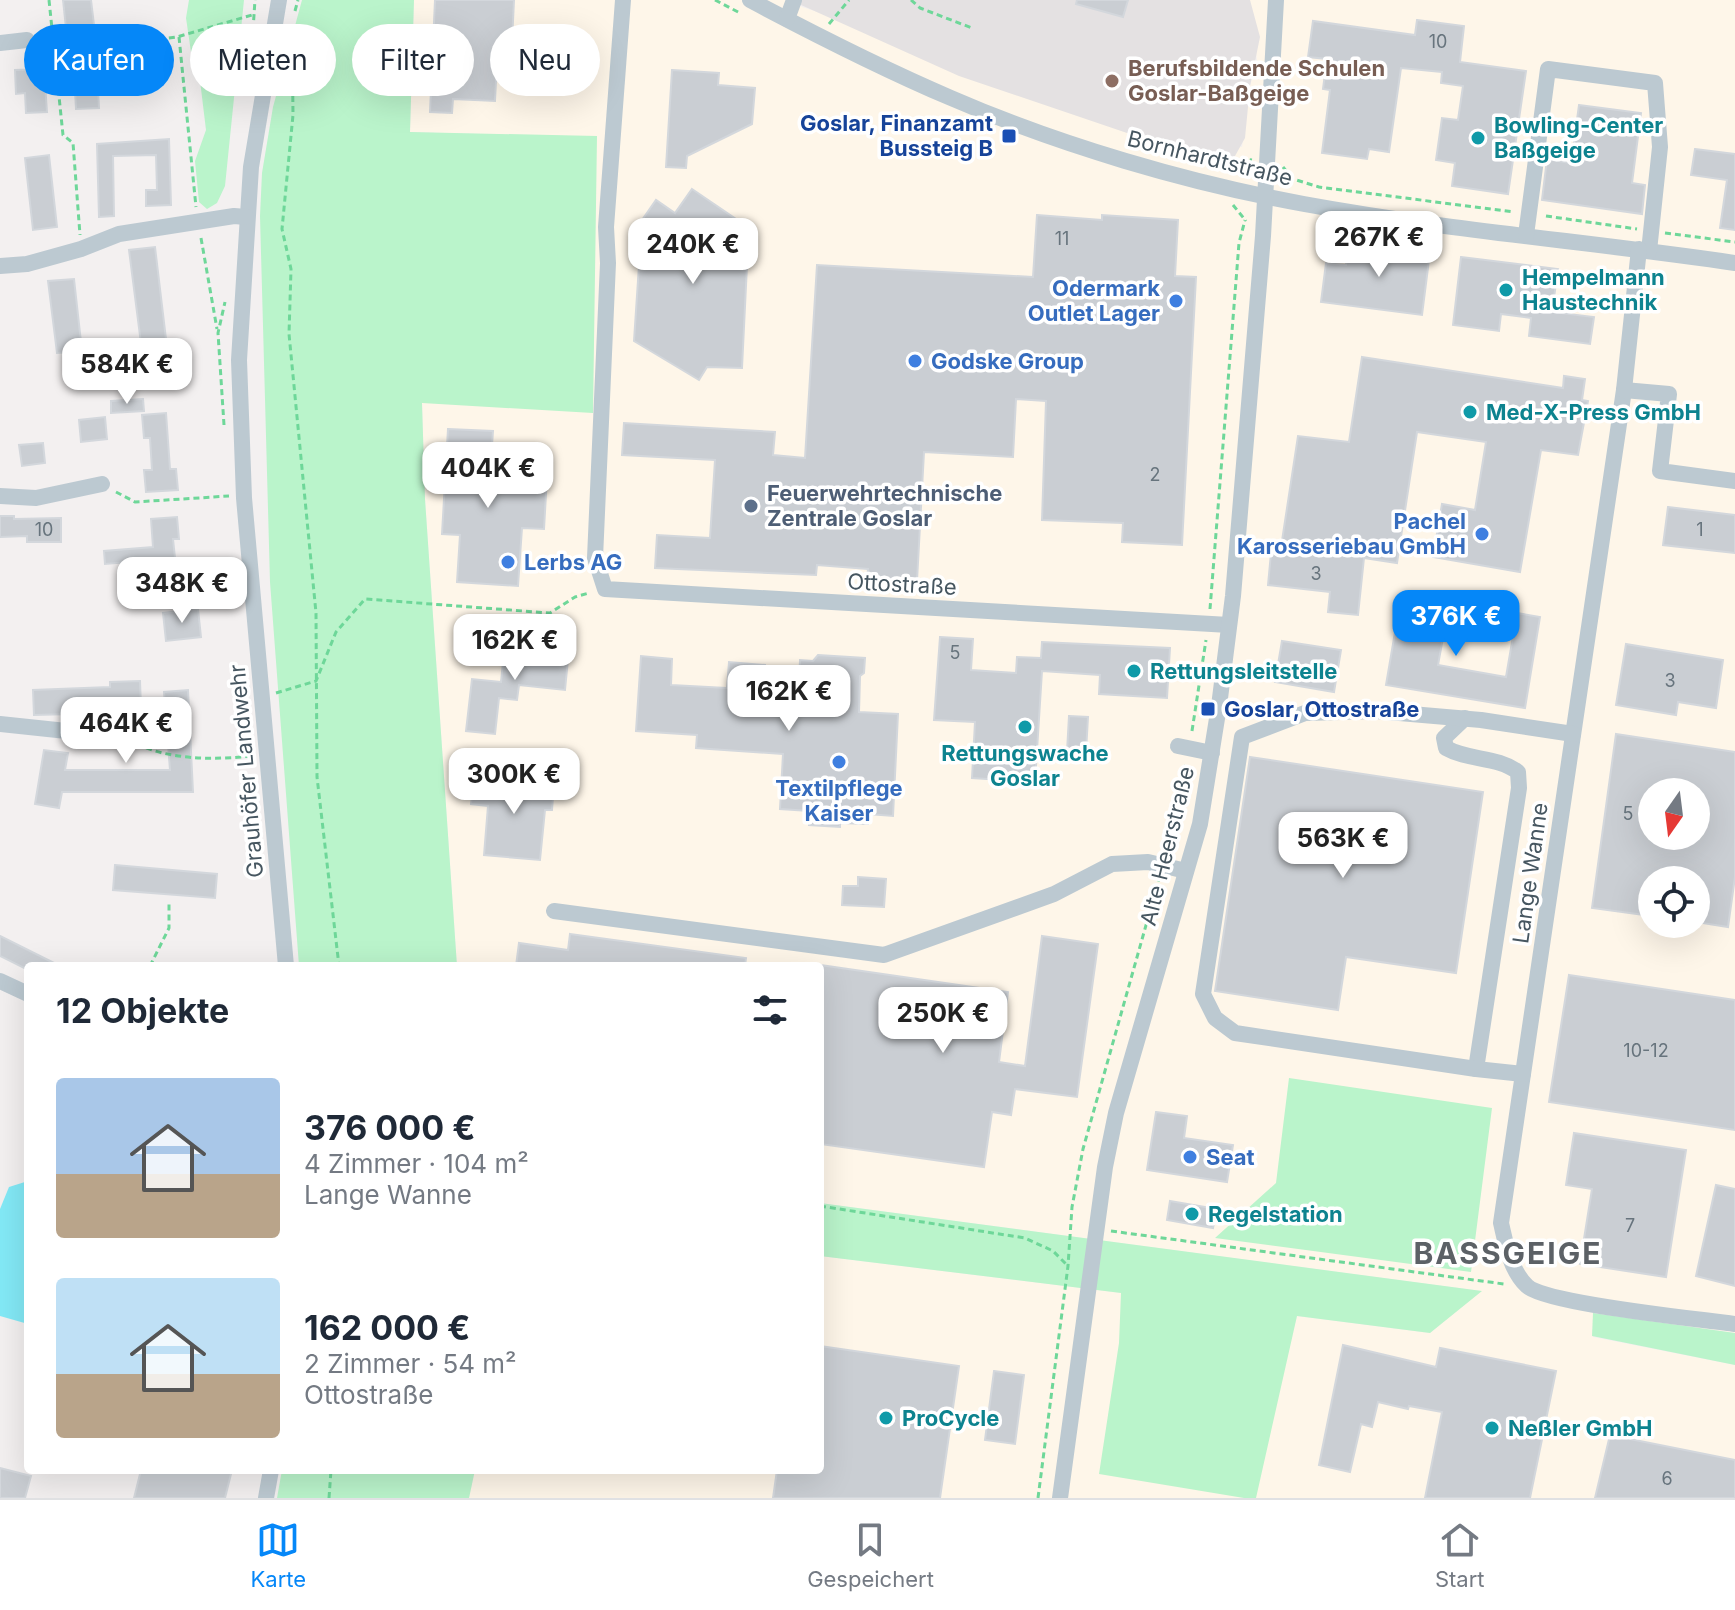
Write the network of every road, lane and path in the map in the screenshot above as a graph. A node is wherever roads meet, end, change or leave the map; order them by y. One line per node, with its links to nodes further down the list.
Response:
1 (49, 0): 12 (path)
2 (279, 0): 24 (street, Grauhöfer Landwehr)
3 (298, 0): 41 (path)
4 (623, 0): 39 (street)
5 (750, 0): 11 (street, Bornhardtstraße)
6 (794, 0): 11 (street)
7 (849, 0): 15 (path)
8 (911, 0): 13 (path)
9 (1276, 0): 21 (street, Alte Heerstraße)
10 (252, 14): 14 (path)
11 (787, 19): 15 (street, Bornhardtstraße)
12 (52, 24)
13 (972, 28)
14 (179, 37): 16 (path); 25 (path)
15 (820, 37): 22 (street, Bornhardtstraße)
16 (174, 38)
17 (24, 40): 18 (street)
18 (0, 43)
19 (60, 96): 29 (path)
20 (1133, 145): 21 (path)
21 (1265, 163): 22 (street, Alte Heerstraße); 23 (path)
22 (1264, 195): 27 (street, Bornhardtstraße); 40 (street, Alte Heerstraße)
23 (1529, 214): 26 (path); 26 (street, Lange Wanne); 27 (street)
24 (246, 217): 25 (street); 42 (street, Grauhöfer Landwehr)
25 (198, 222): 29 (street); 33 (path)
26 (1651, 231): 28 (path); 30 (street, Lange Wanne)
27 (1526, 235): 30 (street, Bornhardtstraße)
28 (1735, 242)
29 (81, 249): 32 (street)
30 (1644, 250): 31 (street, Bornhardtstraße); 34 (street, Lange Wanne)
31 (1735, 263)
32 (0, 266)
33 (218, 333)
34 (1624, 390): 35 (street); 45 (street, Lange Wanne)
35 (1735, 481)
36 (102, 484): 37 (street); 38 (path)
37 (0, 496)
38 (229, 496)
39 (605, 589): 40 (street, Ottostraße); 41 (path)
40 (1229, 625): 48 (street, Alte Heerstraße)
41 (316, 681): 42 (path); 55 (path)
42 (261, 697): 54 (street, Grauhöfer Landwehr)
43 (1465, 718): 45 (street); 58 (street); 58 (street)
44 (0, 724): 46 (street)
45 (1573, 734): 59 (street, Lange Wanne)
46 (123, 737): 49 (path)
47 (1178, 746): 48 (street)
48 (1212, 753): 50 (street, Alte Heerstraße)
49 (253, 755)
50 (1186, 871): 52 (street); 61 (street, Alte Heerstraße)
51 (169, 903): 53 (path)
52 (554, 911)
53 (152, 962)
54 (286, 962)
55 (339, 962)
56 (0, 981): 57 (street)
57 (24, 992)
58 (1476, 1069): 59 (street)
59 (1523, 1074): 63 (street, Lange Wanne)
60 (824, 1207): 62 (path)
61 (1095, 1229): 63 (path); 69 (street, Alte Heerstraße)
62 (1068, 1266)
63 (1528, 1288): 64 (street)
64 (1735, 1324)
65 (270, 1474): 67 (street)
66 (331, 1474): 68 (path)
67 (266, 1498)
68 (329, 1498)
69 (1060, 1498)

